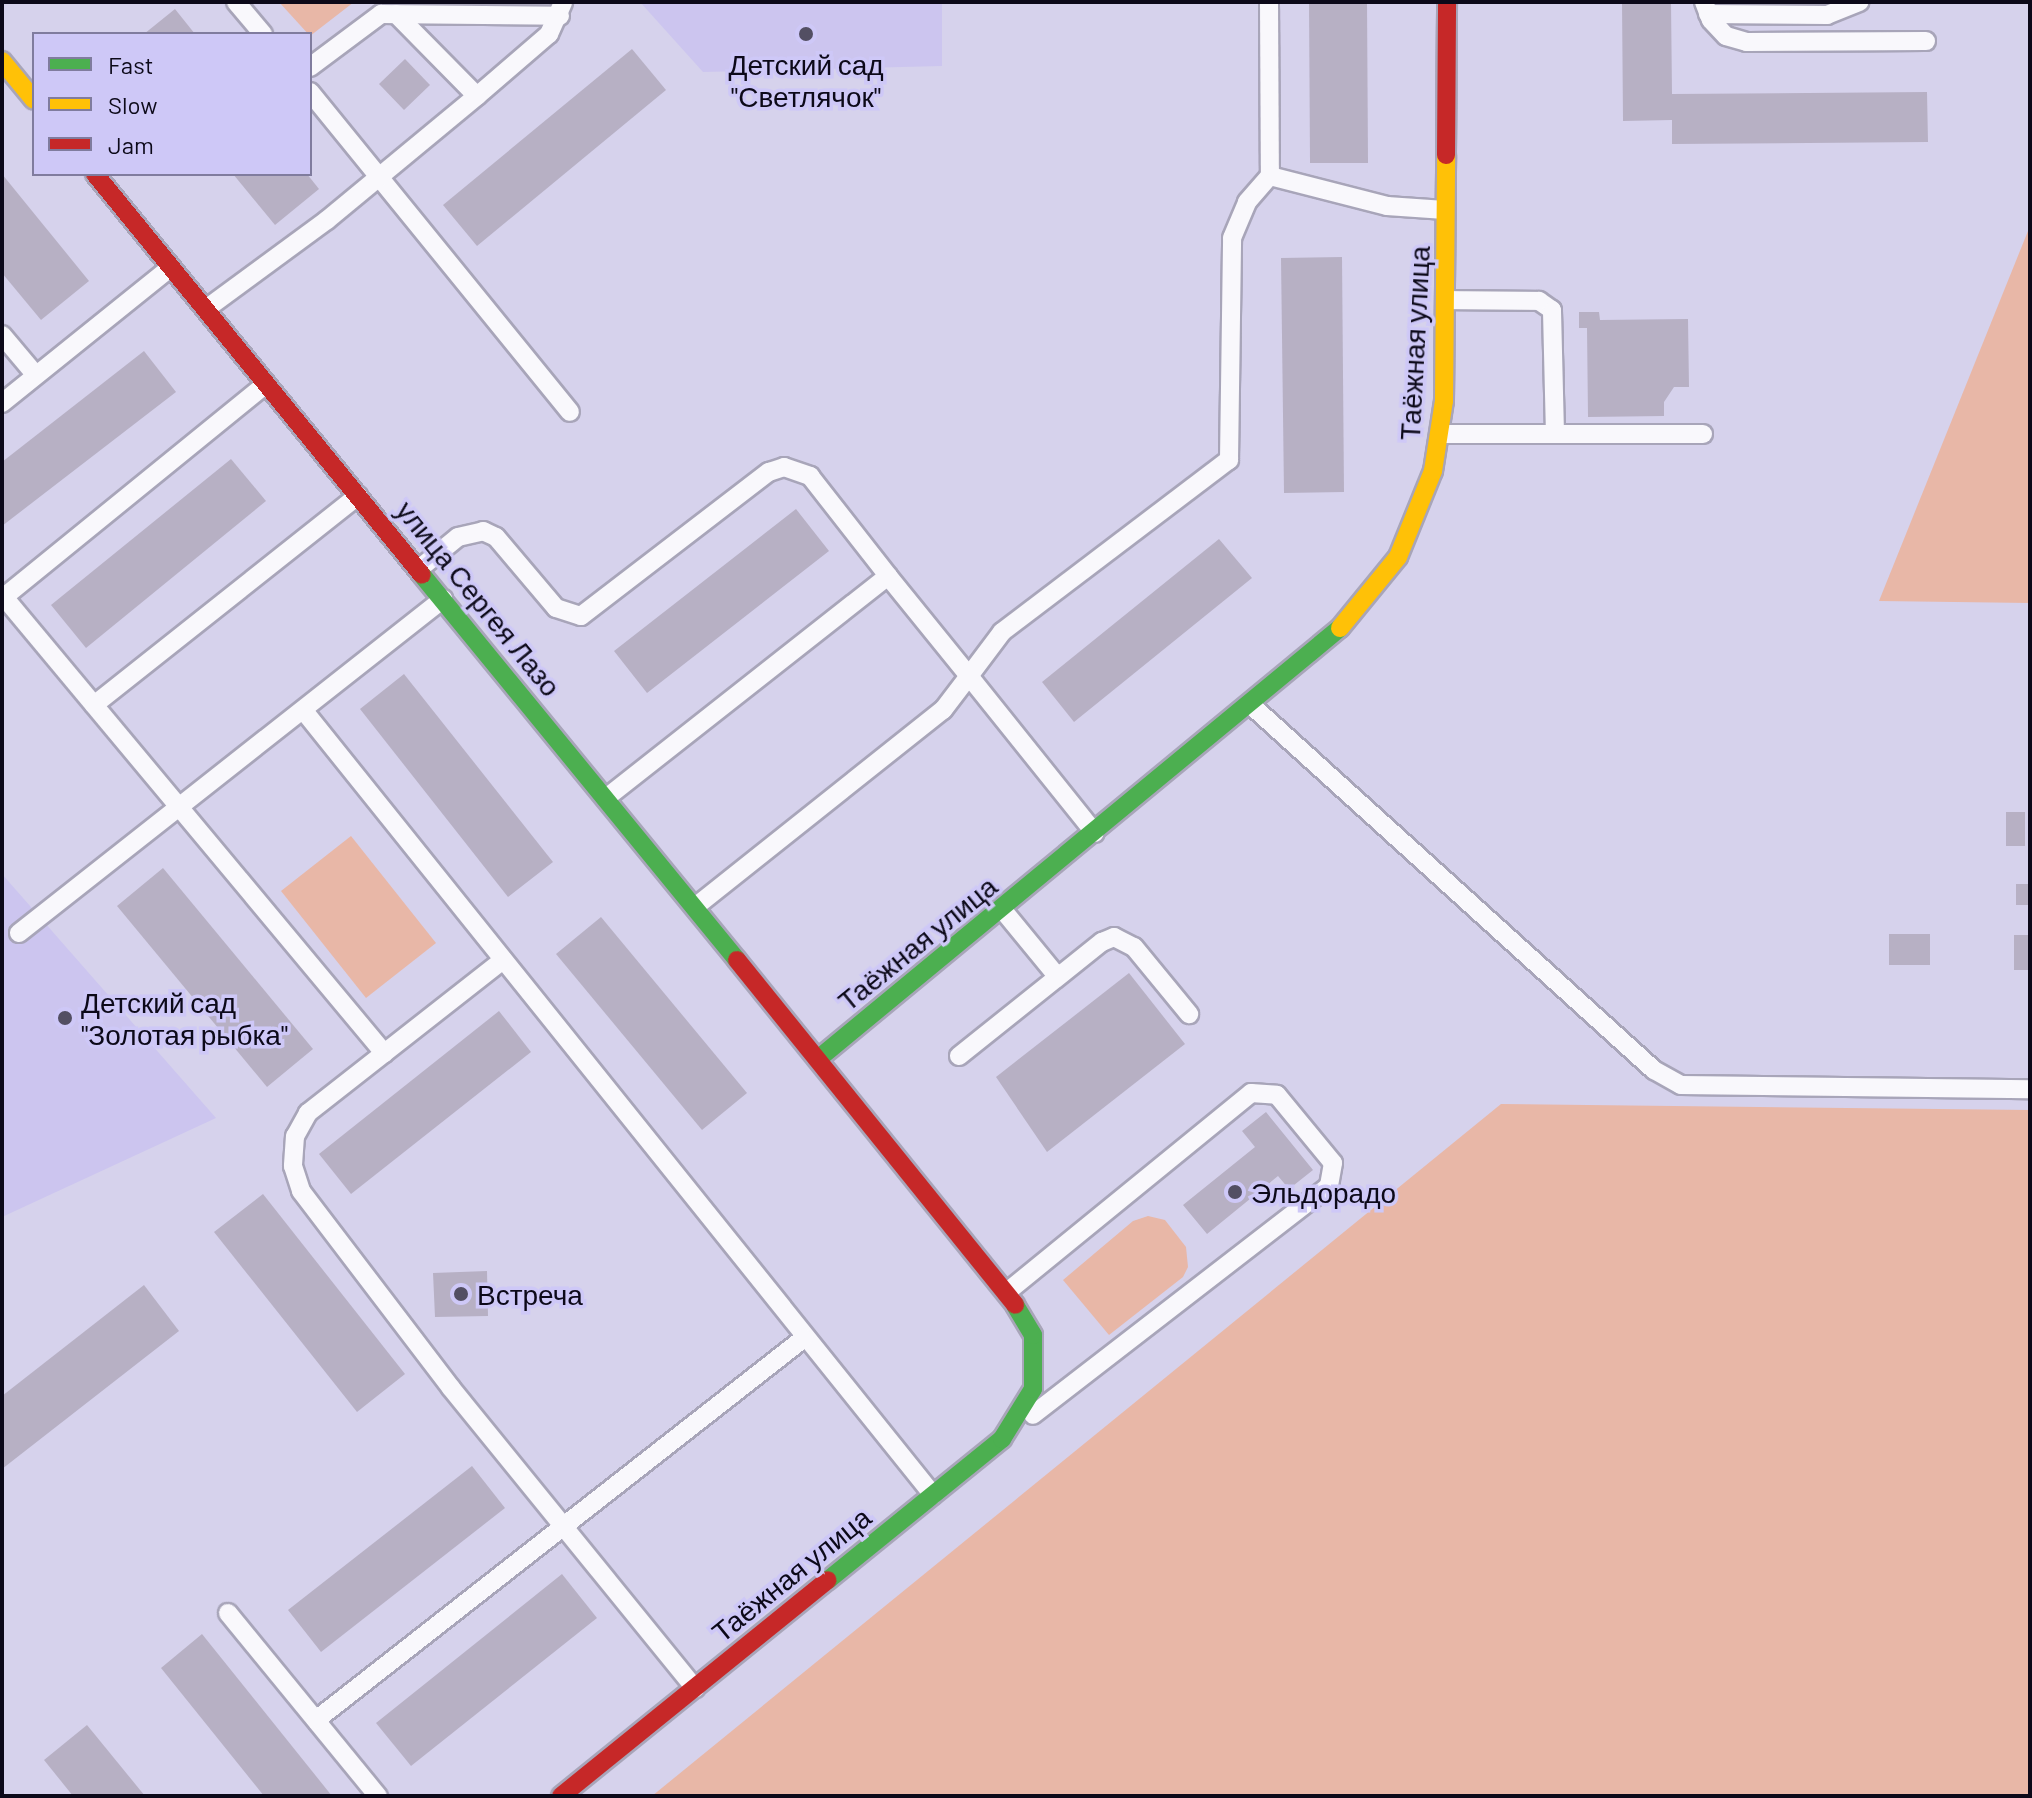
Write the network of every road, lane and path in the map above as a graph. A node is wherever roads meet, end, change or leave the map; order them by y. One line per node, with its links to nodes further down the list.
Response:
1 (236, 2): 8 (lane)
2 (1269, 2): 16 (lane)
3 (1447, 2): 18 (street, Таёжная улица)
4 (1859, 2): 5 (lane)
5 (1706, 8): 9 (lane)
6 (561, 9): 7 (lane); 13 (lane)
7 (396, 14): 11 (lane); 13 (lane)
8 (261, 32)
9 (1926, 41)
10 (2, 61): 14 (street)
11 (312, 65)
12 (312, 94): 17 (lane)
13 (477, 96): 17 (lane)
14 (32, 98)
15 (97, 176): 19 (street, улица Сергея Лазо)
16 (1270, 176): 18 (lane); 35 (lane)
17 (380, 177): 21 (lane); 26 (lane)
18 (1447, 210): 20 (street, Таёжная улица)
19 (171, 266): 21 (street, улица Сергея Лазо); 23 (lane)
20 (1447, 300): 27 (street, Таёжная улица); 28 (lane)
21 (206, 309): 24 (street, улица Сергея Лазо)
22 (2, 335): 23 (lane)
23 (34, 373): 25 (lane)
24 (266, 384): 30 (street, улица Сергея Лазо); 33 (lane)
25 (2, 403)
26 (570, 412)
27 (1440, 434): 28 (lane); 37 (street, Таёжная улица)
28 (1555, 434): 29 (lane)
29 (1703, 434)
30 (359, 495): 31 (street, улица Сергея Лазо); 36 (lane)
31 (419, 569): 32 (lane); 34 (street, улица Сергея Лазо)
32 (888, 576): 35 (lane); 39 (lane)
33 (3, 598): 36 (lane)
34 (443, 599): 38 (lane); 39 (street, улица Сергея Лазо)
35 (969, 676): 41 (lane); 42 (lane)
36 (94, 705): 40 (lane)
37 (1251, 705): 41 (street, Таёжная улица); 51 (lane)
38 (304, 711): 40 (lane); 45 (lane)
39 (606, 798): 42 (street, улица Сергея Лазо)
40 (180, 811): 44 (lane); 48 (lane)
41 (1095, 833): 43 (street, Таёжная улица)
42 (695, 907): 50 (street, улица Сергея Лазо)
43 (1002, 909): 46 (lane); 50 (street, Таёжная улица)
44 (19, 933)
45 (503, 960): 48 (lane); 53 (lane)
46 (1057, 976): 47 (lane); 49 (lane)
47 (1189, 1014)
48 (384, 1053): 56 (lane)
49 (959, 1056)
50 (818, 1059): 52 (street, Таёжная улица)
51 (2030, 1089)
52 (1007, 1292): 54 (street, Таёжная улица); 54 (lane)
53 (804, 1338): 55 (lane); 56 (lane)
54 (1002, 1439): 55 (street, Таёжная улица)
55 (933, 1496): 58 (street, Таёжная улица)
56 (564, 1529): 58 (lane); 59 (lane)
57 (228, 1613): 59 (lane)
58 (695, 1688): 61 (street, Таёжная улица)
59 (316, 1720): 60 (lane)
60 (378, 1796)
61 (561, 1796)

